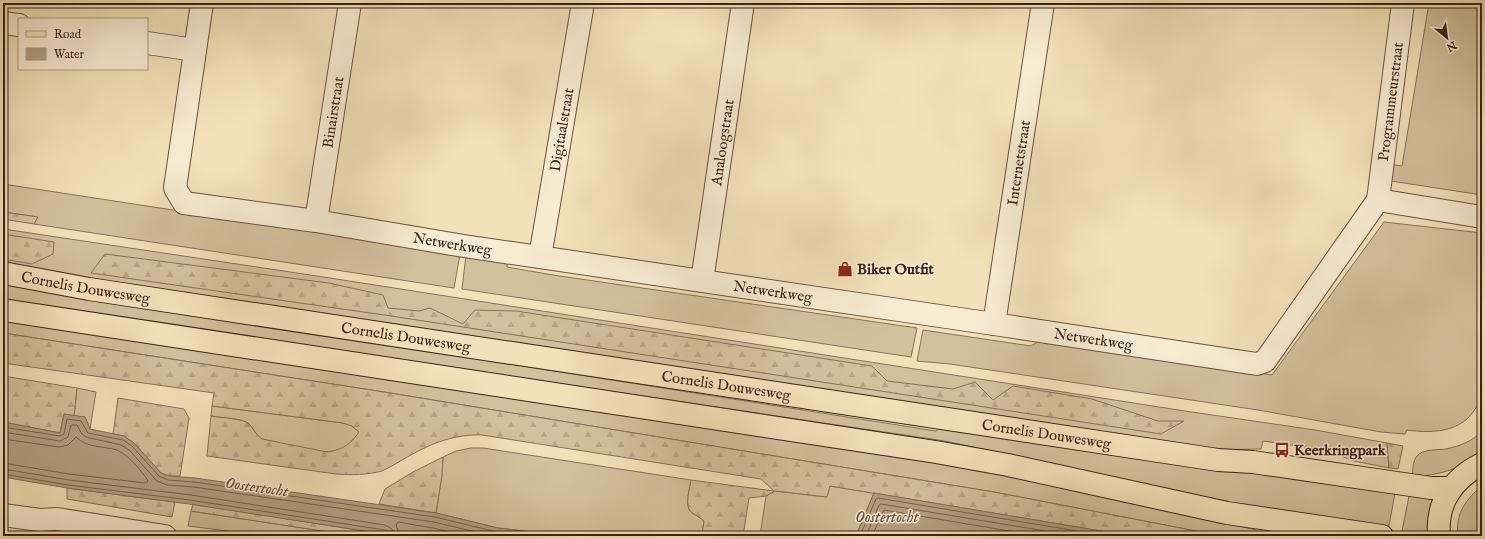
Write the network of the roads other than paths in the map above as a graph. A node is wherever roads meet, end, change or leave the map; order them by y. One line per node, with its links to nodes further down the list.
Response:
1 (202, 3): 10 (street, Netwerkweg)
2 (350, 3): 13 (street, Binairstraat)
3 (583, 3): 14 (street, Digitaalstraat)
4 (743, 3): 16 (street, Analoogstraat)
5 (1043, 3): 18 (street, Internetstraat)
6 (1403, 3): 11 (street, Programmeurstraat)
7 (3, 22): 8 (street)
8 (18, 25)
9 (148, 43): 10 (street)
10 (195, 50): 13 (street, Netwerkweg)
11 (1378, 200): 12 (street); 18 (street, Netwerkweg)
12 (1482, 217)
13 (316, 221): 14 (street, Netwerkweg)
14 (540, 257): 16 (street, Netwerkweg)
15 (3, 273): 20 (main road, Cornelis Douwesweg)
16 (702, 281): 18 (street, Netwerkweg)
17 (3, 310): 24 (main road)
18 (994, 324)
19 (1482, 464): 20 (main road)
20 (1451, 488): 25 (main road)
21 (3, 514): 22 (street)
22 (39, 528): 23 (street)
23 (164, 536)
24 (1382, 536)
25 (1439, 536)

